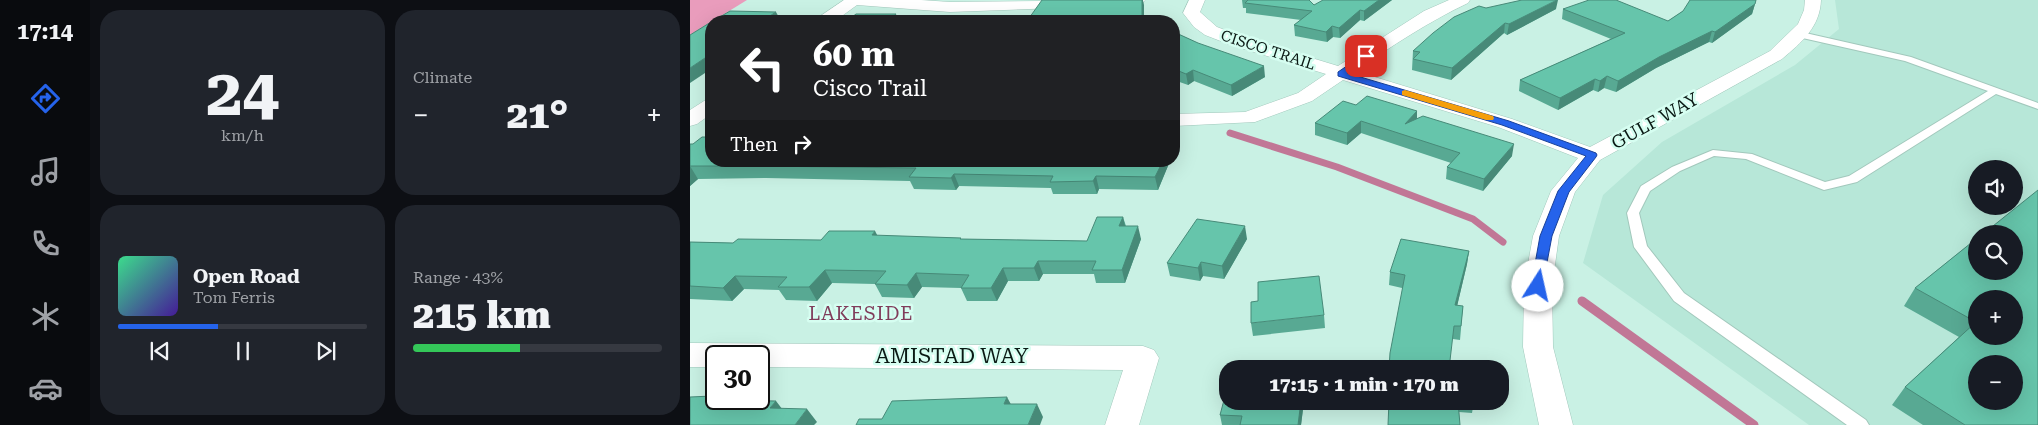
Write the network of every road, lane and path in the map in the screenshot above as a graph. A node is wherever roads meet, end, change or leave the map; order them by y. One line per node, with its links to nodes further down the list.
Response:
1 (1137, 0): 5 (street)
2 (1197, 0): 7 (street, CISCO TRAIL)
3 (1462, 0): 7 (street)
4 (1813, 0): 6 (street, GULF WAY)
5 (833, 15)
6 (1801, 35): 8 (lane); 14 (street, GULF WAY)
7 (1341, 74): 11 (street); 14 (street, CISCO TRAIL)
8 (1995, 91): 9 (lane); 18 (lane)
9 (2038, 106)
10 (705, 109): 12 (street)
11 (1180, 120)
12 (690, 121): 13 (street)
13 (705, 122)
14 (1592, 155): 17 (street, GULF WAY)
15 (690, 354): 16 (street, AMISTAD WAY)
16 (1122, 425)
17 (1556, 425)
18 (1860, 425)

